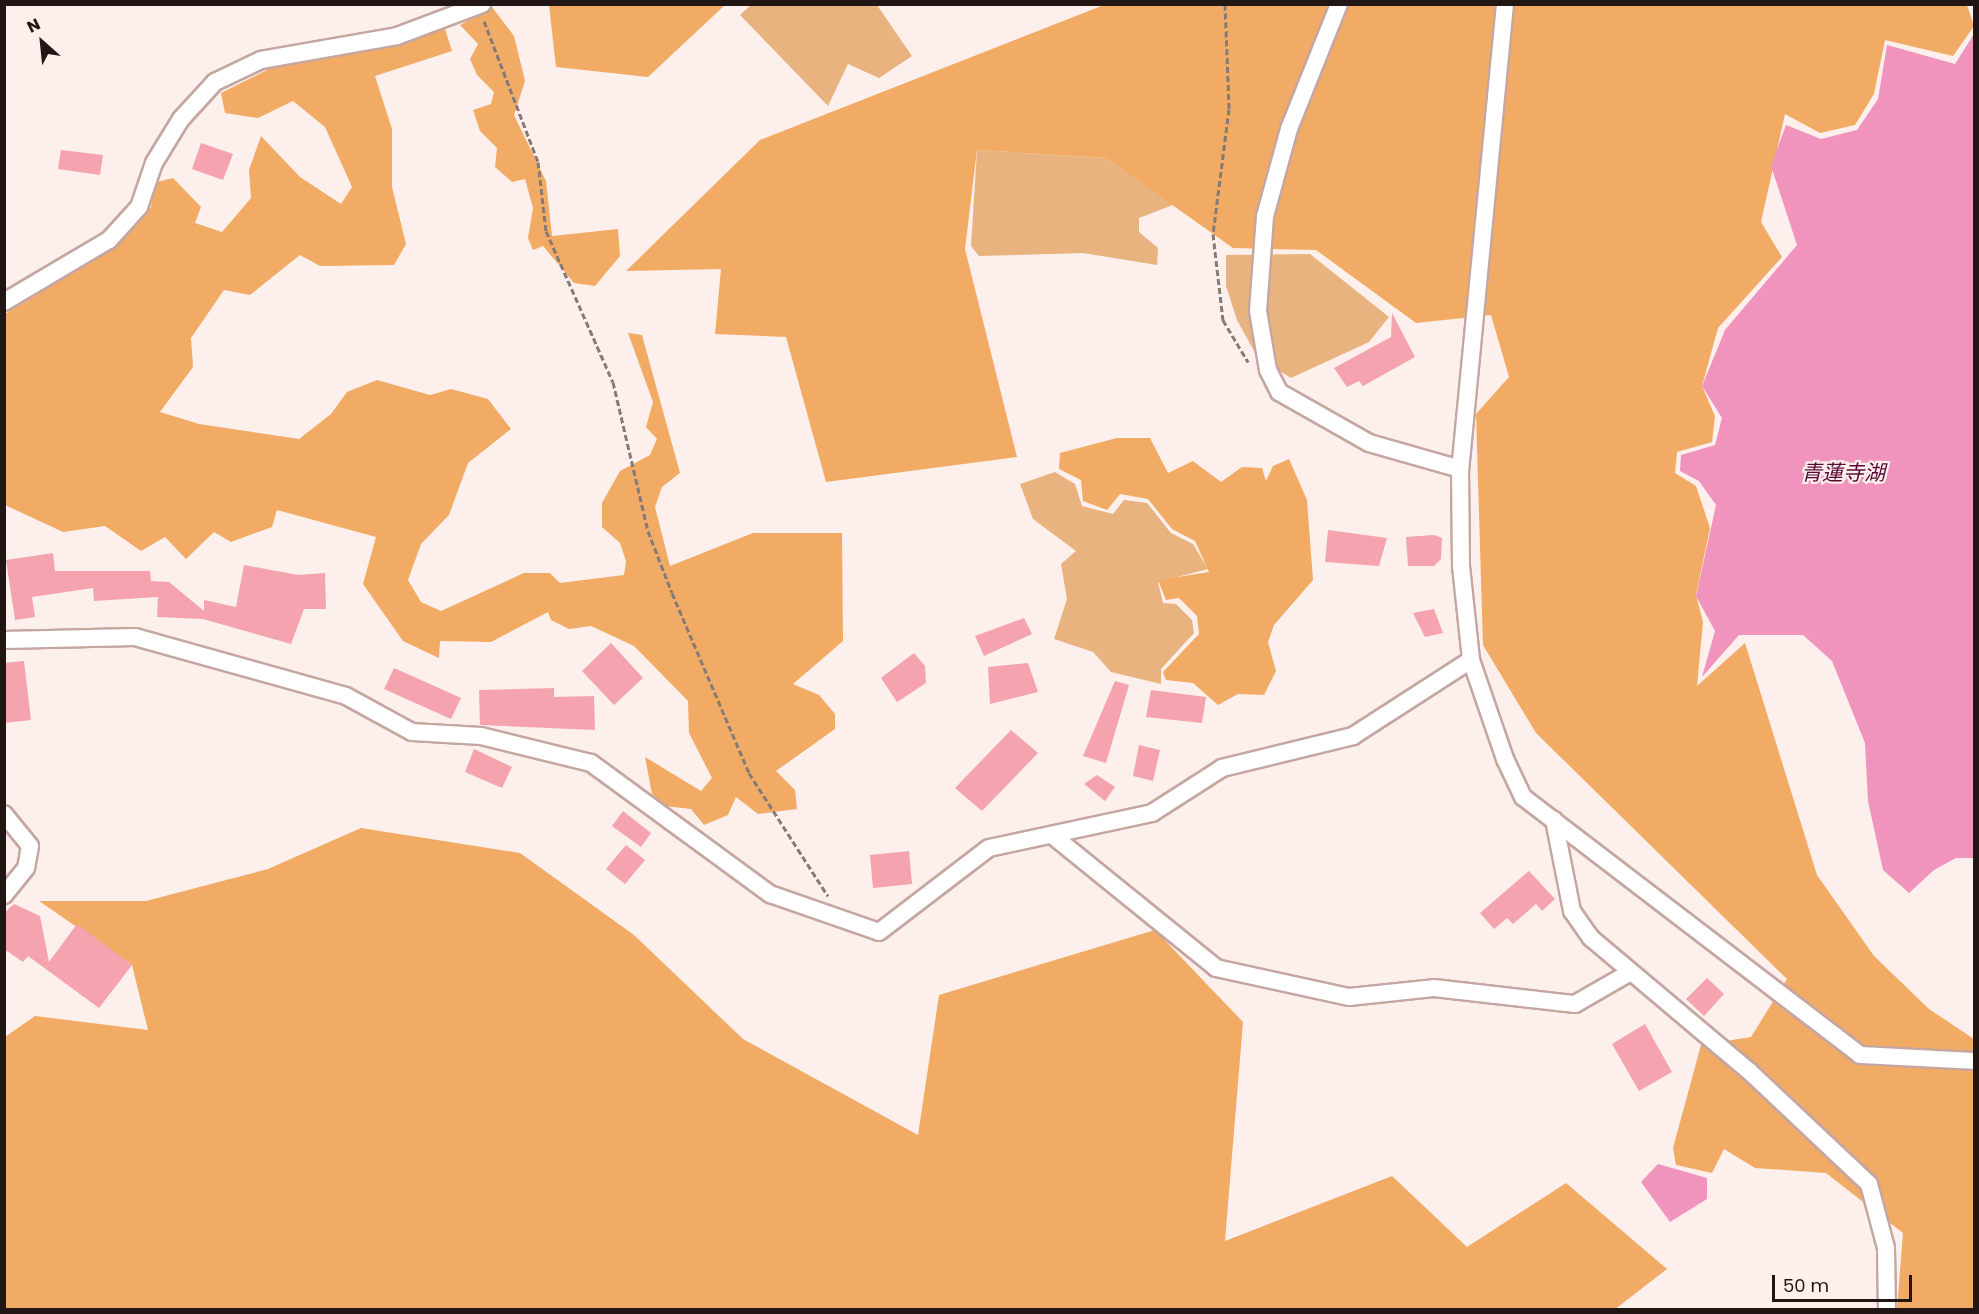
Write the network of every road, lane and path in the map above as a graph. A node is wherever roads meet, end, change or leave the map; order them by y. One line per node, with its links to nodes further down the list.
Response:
1 (1225, 4): 6 (path)
2 (1339, 4): 7 (street)
3 (1505, 4): 7 (street)
4 (480, 6): 5 (street); 14 (path)
5 (4, 302)
6 (1255, 371)
7 (1460, 469): 9 (street)
8 (4, 640): 14 (street)
9 (1471, 660): 11 (street); 12 (street)
10 (4, 814): 13 (street)
11 (1554, 819): 15 (street); 16 (street)
12 (1052, 835): 14 (street); 15 (street)
13 (4, 895)
14 (843, 920)
15 (1629, 973): 17 (street)
16 (1974, 1061)
17 (1887, 1310)

